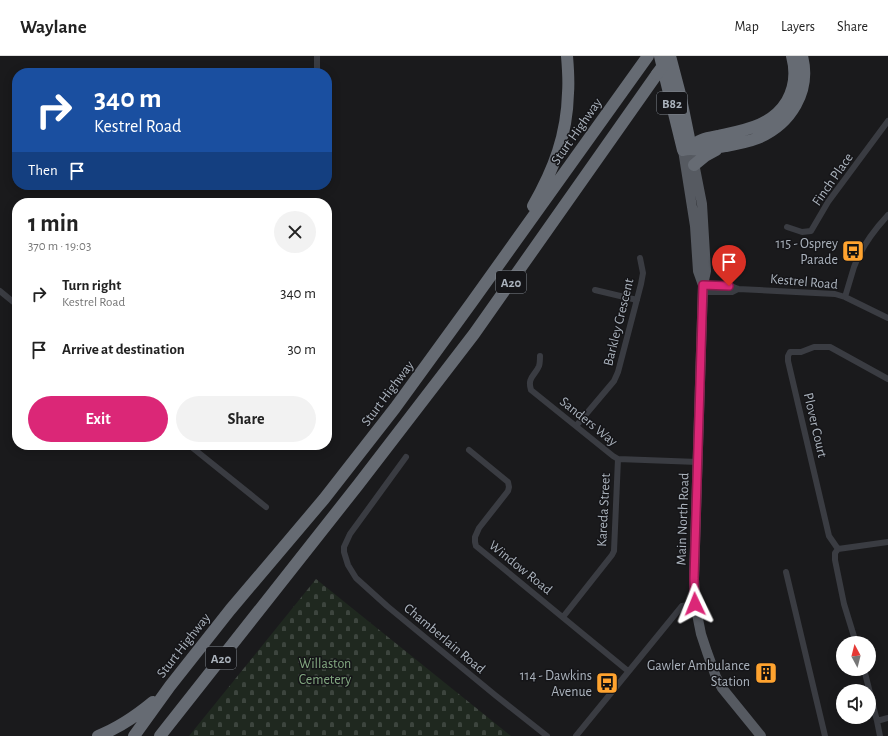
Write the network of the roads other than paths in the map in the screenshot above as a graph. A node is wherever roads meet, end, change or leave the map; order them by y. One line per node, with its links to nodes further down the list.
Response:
1 (317, 56): 8 (street)
2 (567, 56): 18 (highway)
3 (648, 56): 18 (highway, Sturt Highway / A20)
4 (660, 56): 13 (highway, B82)
5 (670, 56): 9 (highway, B82); 48 (highway, A20, bridge)
6 (792, 56): 11 (highway)
7 (802, 56): 12 (highway)
8 (317, 68)
9 (680, 94): 11 (highway); 13 (highway, B82)
10 (888, 121): 16 (street, Finch Place)
11 (706, 138): 13 (highway)
12 (726, 146): 13 (highway); 14 (highway)
13 (687, 149): 14 (main road, Main North Road); 19 (main road, Main North Road)
14 (694, 165): 19 (main road, Main North Road)
15 (888, 215): 22 (street)
16 (787, 227)
17 (640, 258): 23 (street, Barkley Crescent)
18 (503, 259): 43 (highway, Sturt Highway / A20)
19 (703, 289): 22 (street, Kestrel Road); 33 (main road, Main North Road)
20 (595, 290): 23 (street)
21 (0, 291): 24 (street)
22 (845, 297): 25 (street, Kestrel Road)
23 (637, 300): 28 (street, Barkley Crescent)
24 (12, 301)
25 (888, 318)
26 (540, 356): 28 (street, Sanders Way)
27 (888, 379): 36 (street, Plover Court)
28 (576, 426): 32 (street, Sanders Way)
29 (195, 450): 34 (street)
30 (469, 450): 39 (street, Window Road)
31 (406, 457): 49 (street, Chamberlain Road)
32 (618, 459): 33 (street, Sanders Way); 39 (street, Kareda Street)
33 (698, 462): 38 (main road, Main North Road)
34 (266, 508)
35 (888, 542): 36 (street)
36 (838, 549): 40 (street)
37 (786, 572): 52 (street)
38 (695, 604): 41 (street); 51 (main road, Main North Road)
39 (563, 617): 41 (street, Window Road)
40 (853, 636)
41 (628, 671): 50 (street)
42 (866, 676): 45 (street)
43 (170, 686): 46 (highway); 47 (highway, Sturt Highway / A20)
44 (888, 718): 45 (street)
45 (877, 721): 53 (street)
46 (98, 736)
47 (134, 736)
48 (160, 736)
49 (547, 736)
50 (576, 736)
51 (761, 736)
52 (825, 736)
53 (880, 736)

